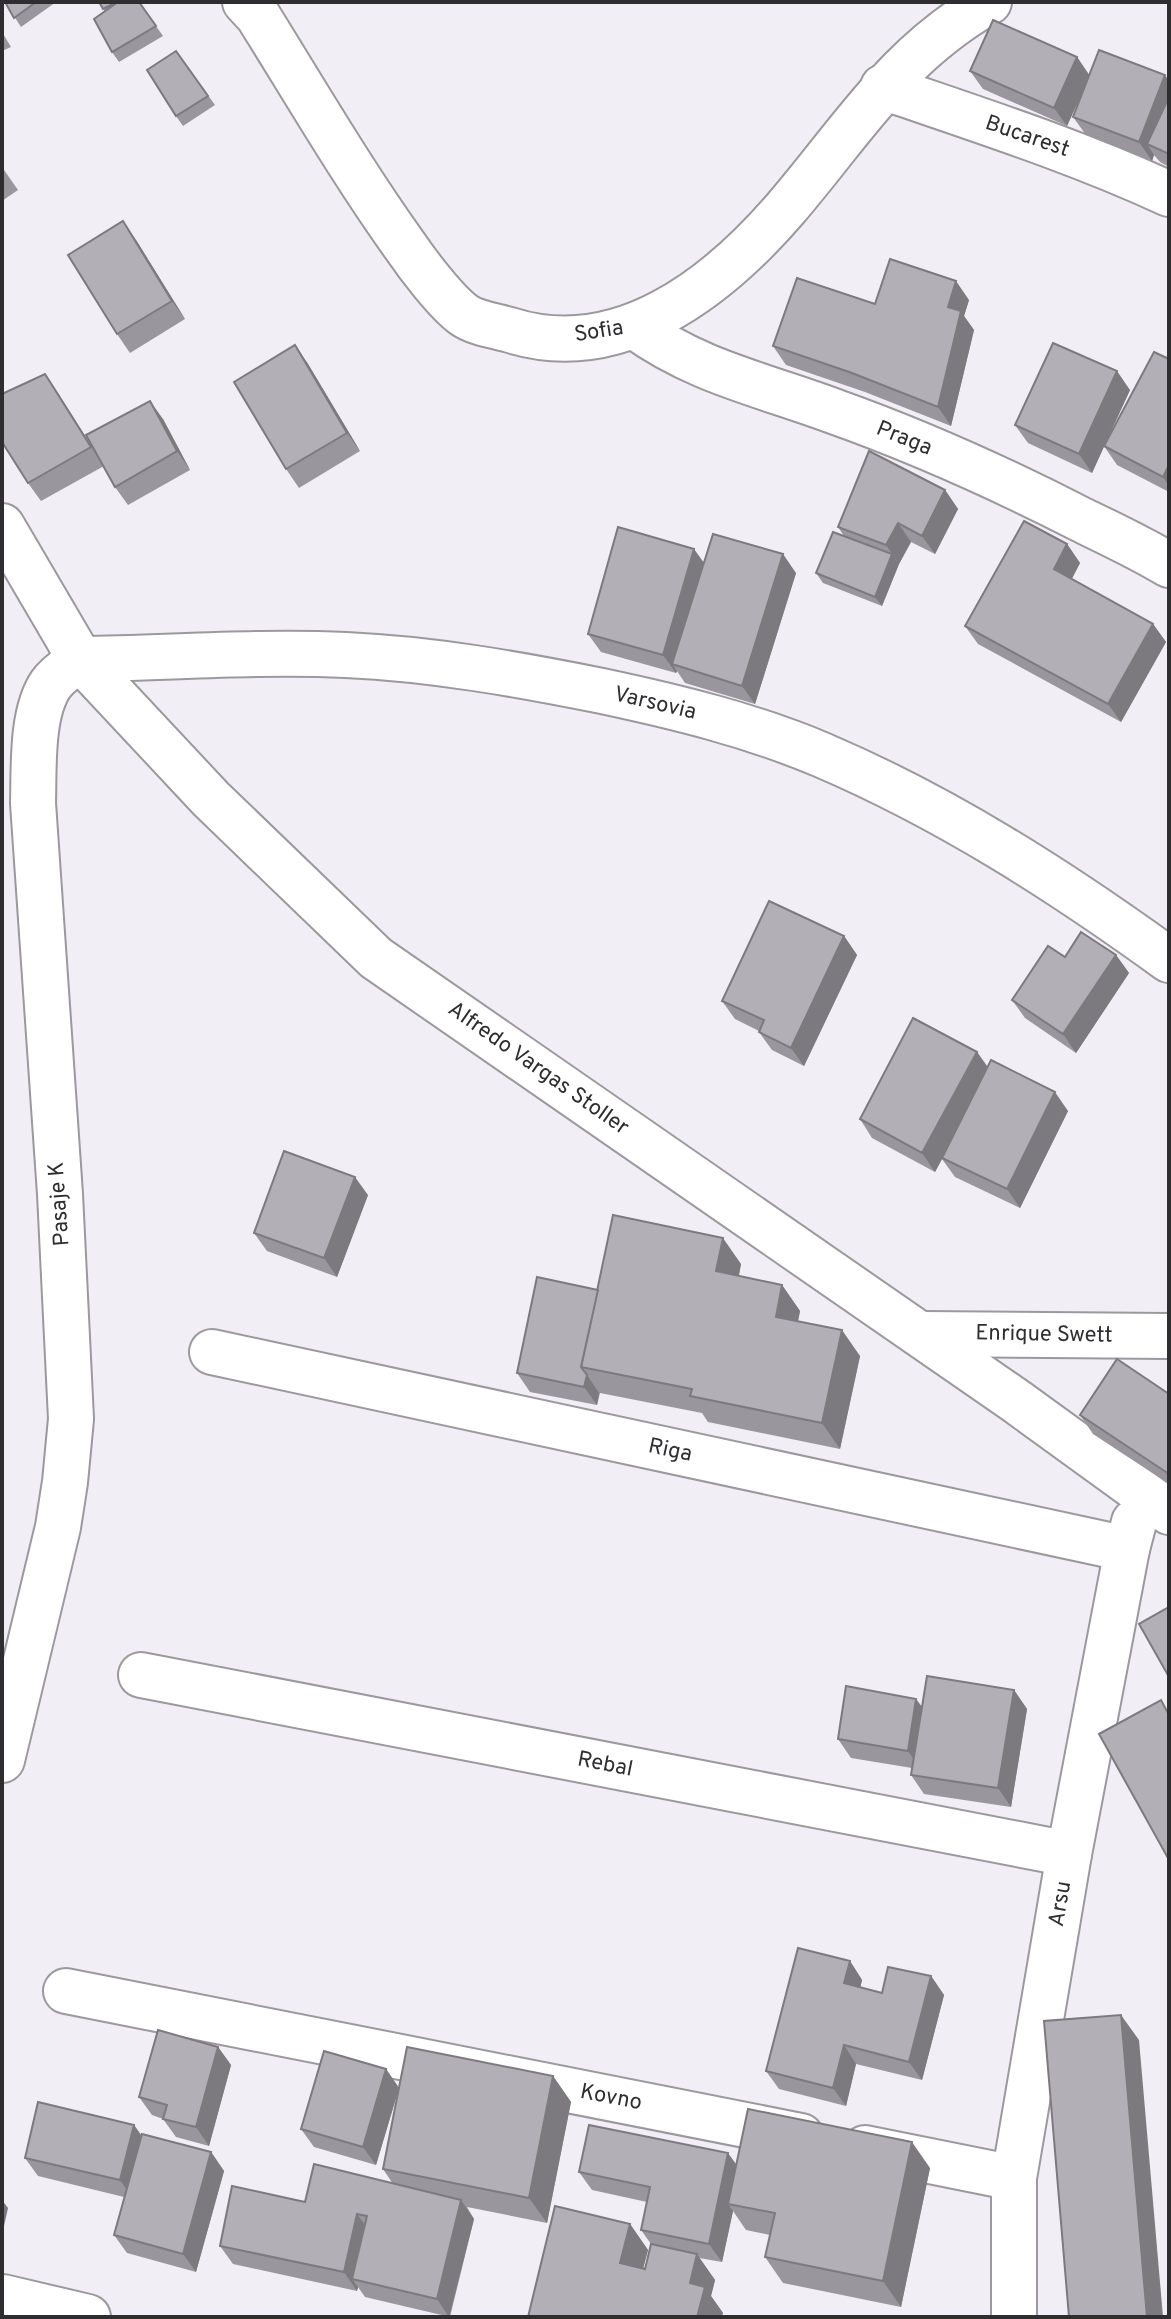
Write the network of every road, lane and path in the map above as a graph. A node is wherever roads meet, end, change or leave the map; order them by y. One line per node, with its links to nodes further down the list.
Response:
1 (245, 2): 5 (street, Sofia)
2 (989, 2): 3 (street, Sofia)
3 (883, 87): 4 (street, Bucarest); 5 (street, Sofia)
4 (1169, 194)
5 (634, 326): 7 (street, Praga)
6 (2, 526): 8 (street, Alfredo Vargas Stoller)
7 (1169, 565)
8 (80, 659): 9 (street, Varsovia); 10 (street, Alfredo Vargas Stoller); 16 (street, Pasaje K)
9 (1169, 960)
10 (920, 1334): 11 (street, Enrique Swett); 13 (street, Alfredo Vargas Stoller)
11 (1169, 1336)
12 (212, 1352): 14 (street, Riga)
13 (1155, 1504): 14 (street, Arsu)
14 (1127, 1549): 17 (street, Arsu)
15 (141, 1675): 17 (street, Rebal)
16 (2, 1760)
17 (1069, 1854): 19 (street, Arsu)
18 (66, 1991): 19 (street, Kovno)
19 (1014, 2178): 22 (street, Arsu)
20 (3, 2297): 21 (street)
21 (88, 2317)
22 (1014, 2317)

